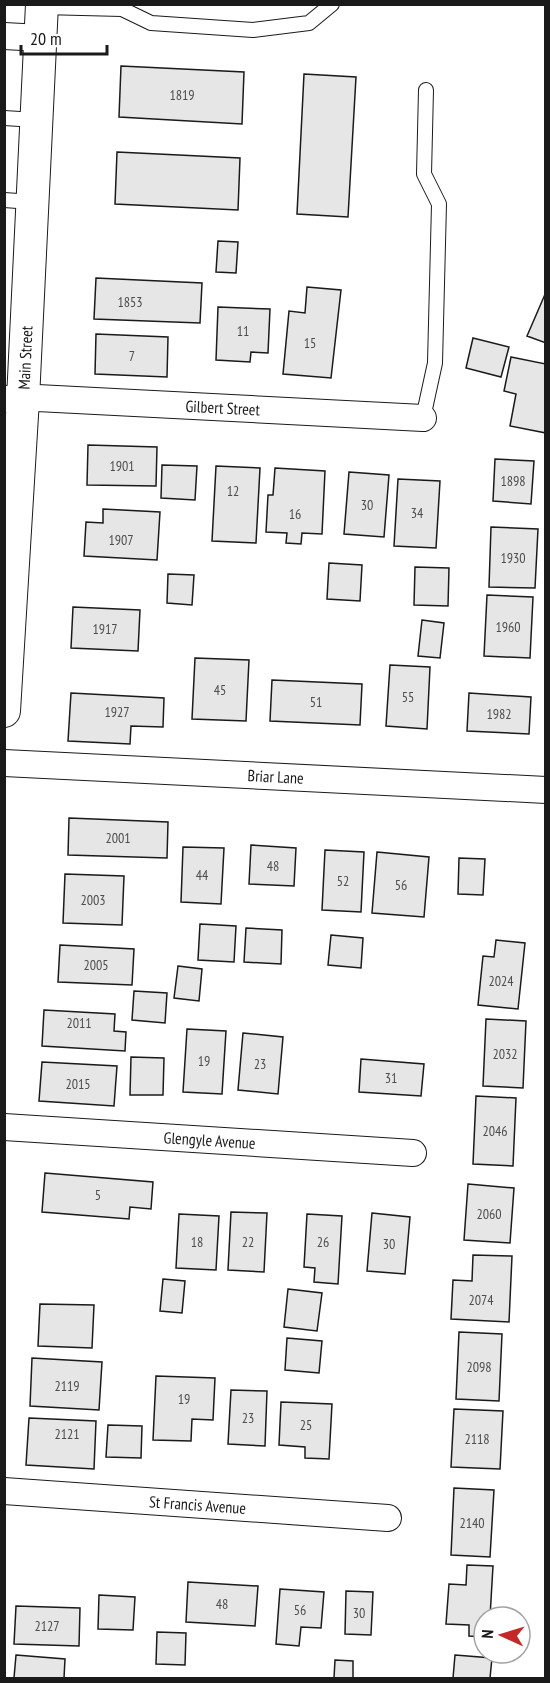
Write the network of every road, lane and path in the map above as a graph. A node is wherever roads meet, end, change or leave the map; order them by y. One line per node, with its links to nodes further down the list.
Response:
1 (332, 4): 3 (lane)
2 (42, 6): 3 (lane); 5 (street, Main Street)
3 (122, 7)
4 (4, 36): 5 (street)
5 (41, 38): 8 (street, Main Street)
6 (426, 90): 11 (lane)
7 (4, 118): 8 (lane)
8 (36, 120): 9 (street, Main Street)
9 (18, 201): 10 (street, Main Street)
10 (14, 399): 11 (street, Gilbert Street); 12 (street, Main Street)
11 (423, 418)
12 (4, 711)
13 (4, 763): 14 (street, Briar Lane)
14 (546, 790)
15 (4, 1127): 16 (street, Glengyle Avenue)
16 (413, 1153)
17 (4, 1491): 18 (street, St Francis Avenue)
18 (388, 1518)

